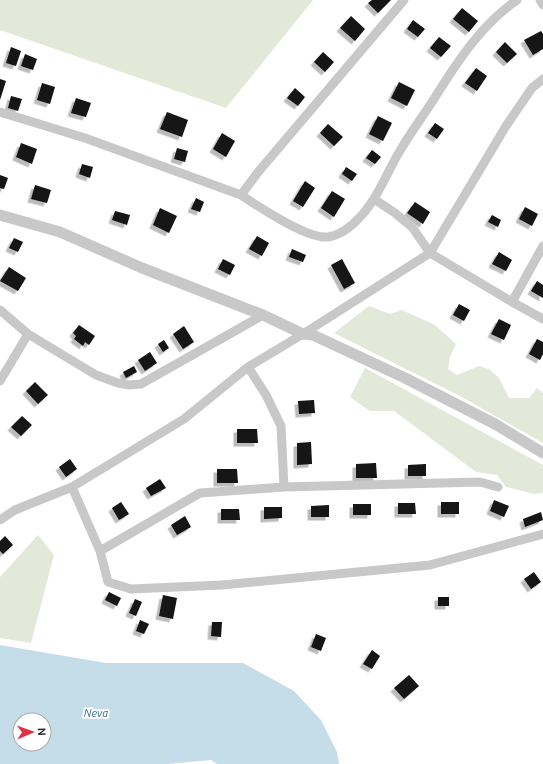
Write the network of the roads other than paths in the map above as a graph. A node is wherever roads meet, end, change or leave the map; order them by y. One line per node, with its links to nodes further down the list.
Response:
1 (404, 0): 7 (street)
2 (517, 0): 8 (street)
3 (540, 0): 4 (street)
4 (543, 4)
5 (543, 79): 11 (street)
6 (0, 112): 7 (street)
7 (241, 195): 8 (street)
8 (374, 199): 11 (street)
9 (0, 215): 14 (street)
10 (543, 246): 12 (street)
11 (430, 253): 12 (street); 17 (street)
12 (512, 302): 15 (street)
13 (0, 310): 16 (street)
14 (263, 315): 16 (street); 17 (street)
15 (543, 319)
16 (28, 334): 19 (street)
17 (303, 334): 18 (street); 20 (street)
18 (248, 367): 21 (street); 23 (street)
19 (0, 381)
20 (543, 453)
21 (72, 487): 24 (street); 26 (street)
22 (498, 487): 23 (street)
23 (284, 488): 26 (street)
24 (0, 520)
25 (543, 534): 26 (street)
26 (100, 551)

